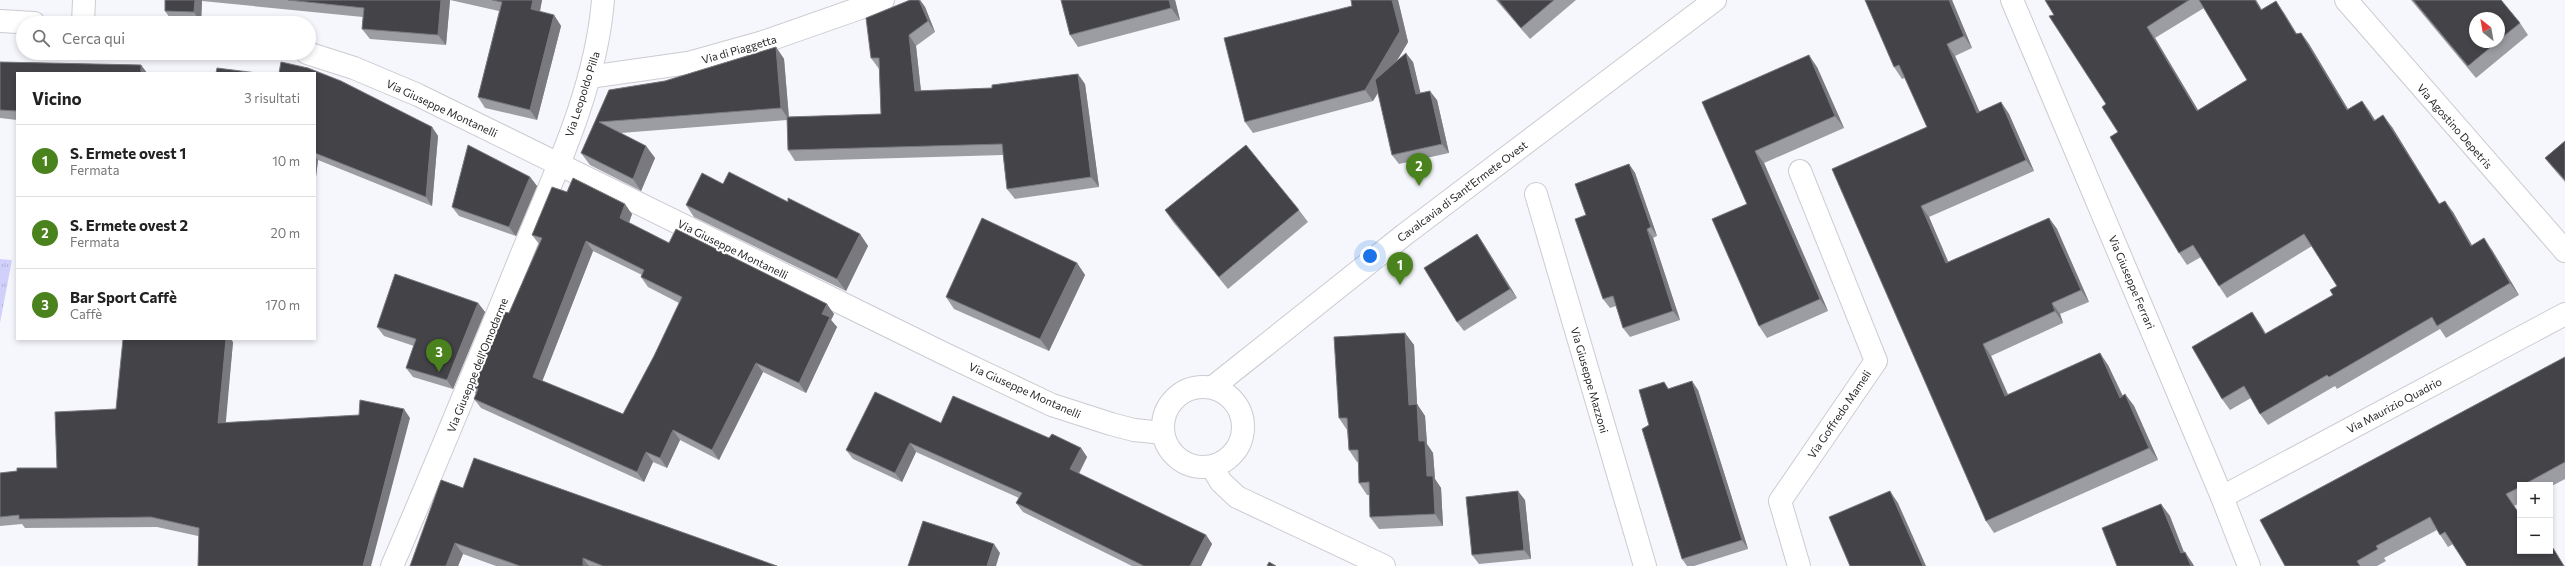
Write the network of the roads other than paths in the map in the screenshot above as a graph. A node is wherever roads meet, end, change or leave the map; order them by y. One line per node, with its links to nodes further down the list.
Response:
1 (84, 0): 7 (street)
2 (603, 0): 11 (street, Via Leopoldo Pilla)
3 (883, 0): 11 (street, Via di Piaggetta)
4 (1715, 0): 17 (street, Cavalcavia di Sant'Ermete Ovest)
5 (2012, 0): 20 (street, Via Giuseppe Ferrari)
6 (2346, 0): 15 (street, Via Agostino Depetris)
7 (83, 16)
8 (0, 21): 9 (street)
9 (16, 22)
10 (316, 56): 12 (street, Via Giuseppe Montanelli)
11 (589, 77): 12 (street, Via Leopoldo Pilla)
12 (559, 163): 18 (street, Via Giuseppe Montanelli); 21 (street, Via Giuseppe dell'Omodarme)
13 (1800, 171): 24 (street, Via Goffredo Mameli)
14 (1536, 194): 23 (street, Via Giuseppe Mazzoni)
15 (2565, 251)
16 (2565, 314): 20 (street, Via Maurizio Quadrio)
17 (1213, 387): 18 (street); 19 (street)
18 (1163, 433): 19 (street)
19 (1212, 467): 22 (street)
20 (2222, 497): 25 (street, Via Giuseppe Ferrari)
21 (392, 566)
22 (1384, 566)
23 (1645, 566)
24 (1799, 566)
25 (2249, 566)

